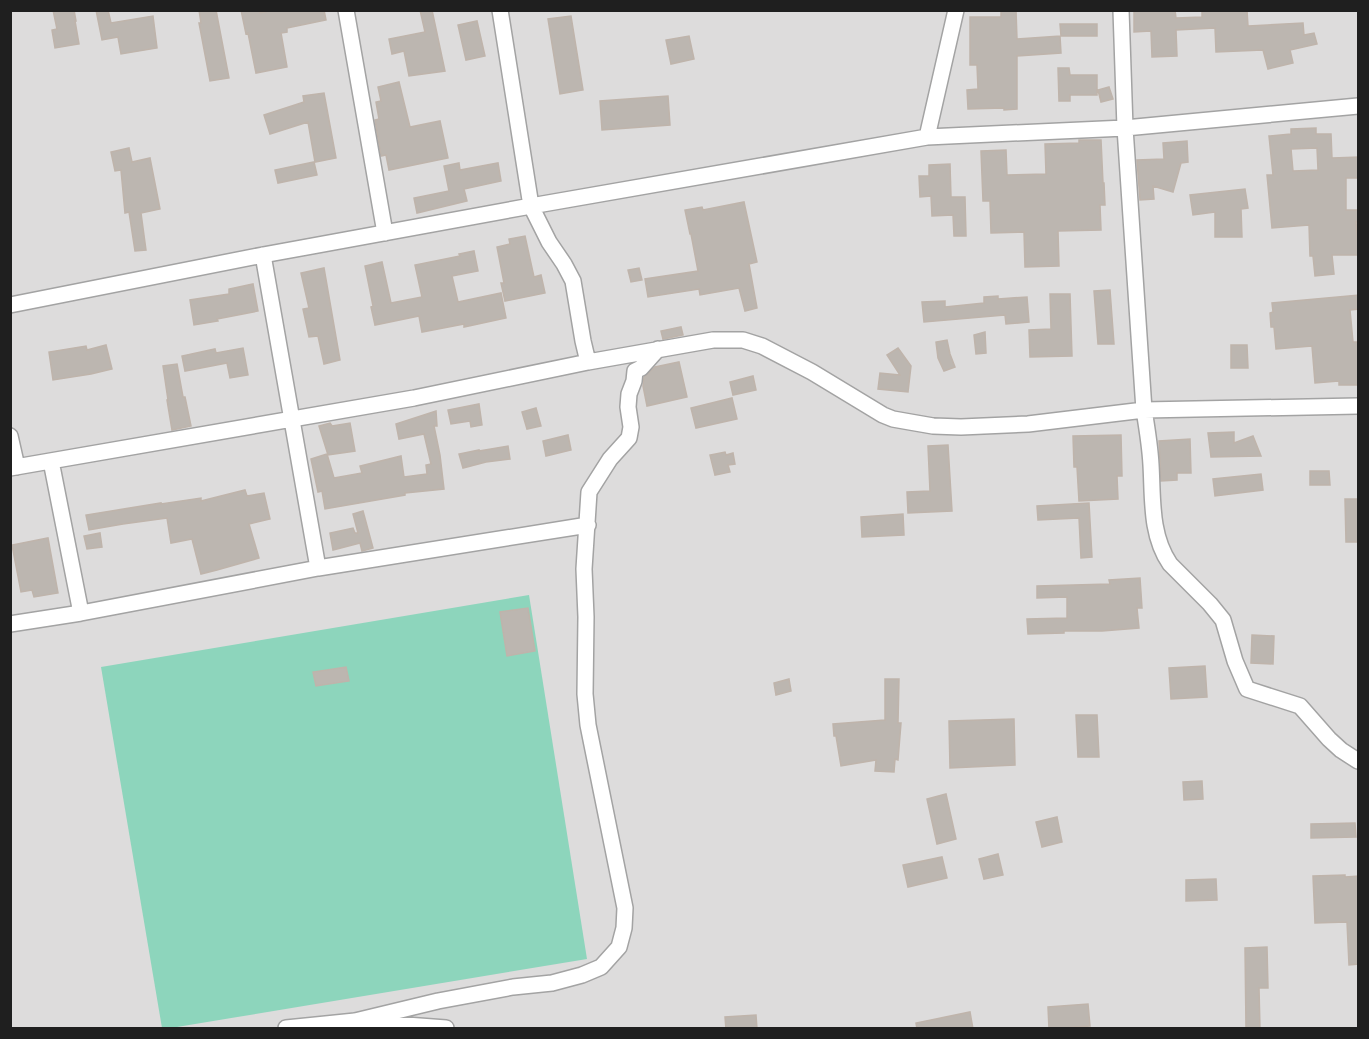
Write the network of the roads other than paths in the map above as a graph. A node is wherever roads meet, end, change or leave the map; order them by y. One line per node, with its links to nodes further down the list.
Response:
1 (346, 10): 9 (street)
2 (500, 10): 8 (street)
3 (956, 10): 7 (street)
4 (1121, 10): 6 (street)
5 (1359, 106): 6 (street)
6 (1125, 128): 7 (street); 15 (street)
7 (927, 137): 8 (street)
8 (531, 206): 9 (street); 13 (street)
9 (386, 233): 10 (street)
10 (263, 255): 11 (street); 16 (street)
11 (10, 305)
12 (658, 349): 13 (street); 15 (street); 20 (street)
13 (588, 362): 16 (street)
14 (1359, 406): 15 (street)
15 (1144, 410): 24 (street)
16 (291, 419): 18 (street); 21 (street)
17 (10, 436): 19 (street)
18 (51, 461): 19 (street); 22 (street)
19 (14, 467)
20 (588, 525): 21 (street); 25 (street)
21 (318, 568): 22 (street)
22 (81, 613): 23 (street)
23 (10, 624)
24 (1359, 761)
25 (356, 1021): 26 (street); 27 (street)
26 (286, 1029)
27 (446, 1029)

